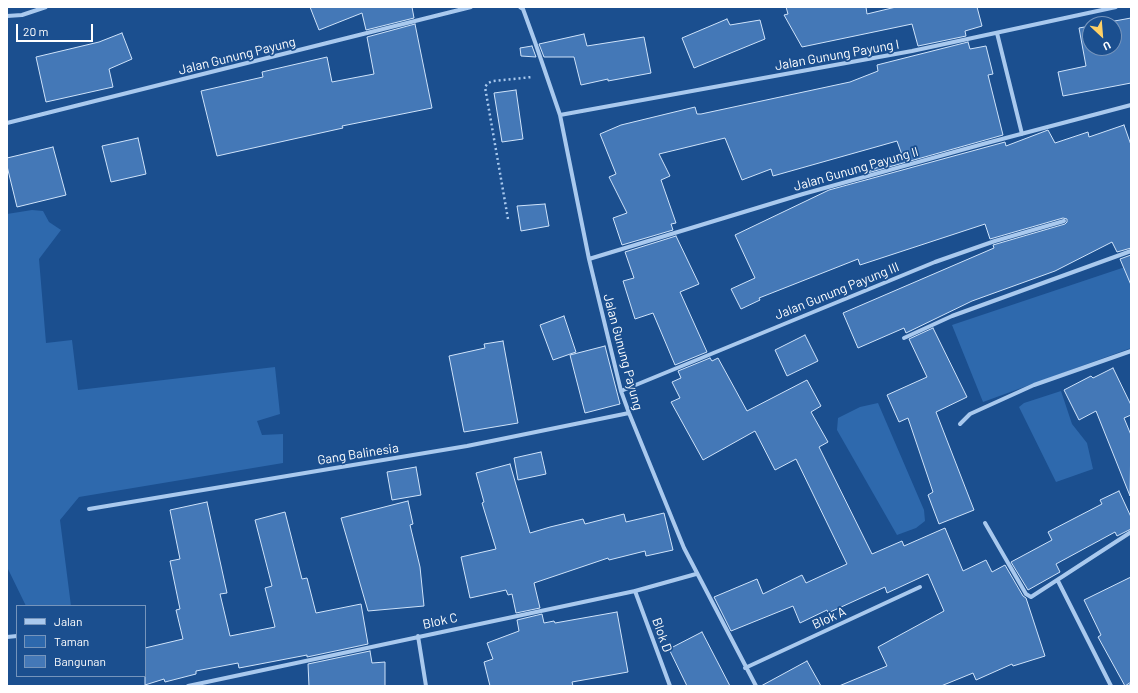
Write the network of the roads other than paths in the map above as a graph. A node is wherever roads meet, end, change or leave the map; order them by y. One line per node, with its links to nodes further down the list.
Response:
1 (46, 7): 5 (street)
2 (471, 7): 9 (street, Jalan Gunung Payung)
3 (520, 7): 8 (street, Jalan Gunung Payung)
4 (1116, 7): 6 (street, Jalan Gunung Payung I)
5 (7, 16)
6 (997, 33): 8 (street, Jalan Gunung Payung I); 10 (street)
7 (1131, 105): 10 (street, Jalan Gunung Payung II)
8 (560, 115): 13 (street, Jalan Gunung Payung)
9 (7, 123)
10 (1022, 134): 13 (street, Jalan Gunung Payung II)
11 (1064, 220): 16 (street, Jalan Gunung Payung III)
12 (1131, 251): 14 (street)
13 (588, 258): 16 (street, Jalan Gunung Payung)
14 (904, 338)
15 (1131, 351): 18 (street)
16 (621, 391): 17 (street, Jalan Gunung Payung)
17 (629, 413): 19 (street, Gang Balinesia); 22 (street, Jalan Gunung Payung)
18 (960, 424)
19 (89, 509)
20 (985, 523): 23 (street)
21 (1131, 532): 23 (street)
22 (696, 574): 25 (street, Blok C); 27 (street, Jalan Gunung Payung)
23 (1058, 581): 33 (street)
24 (920, 587): 27 (street, Blok A)
25 (635, 591): 26 (street, Blok C); 31 (street, Blok D)
26 (418, 636): 28 (street, Blok C); 30 (street)
27 (745, 668): 32 (street, Jalan Gunung Payung)
28 (197, 685): 29 (street, Blok C)
29 (188, 686)
30 (426, 686)
31 (670, 686)
32 (756, 686)
33 (1111, 686)

